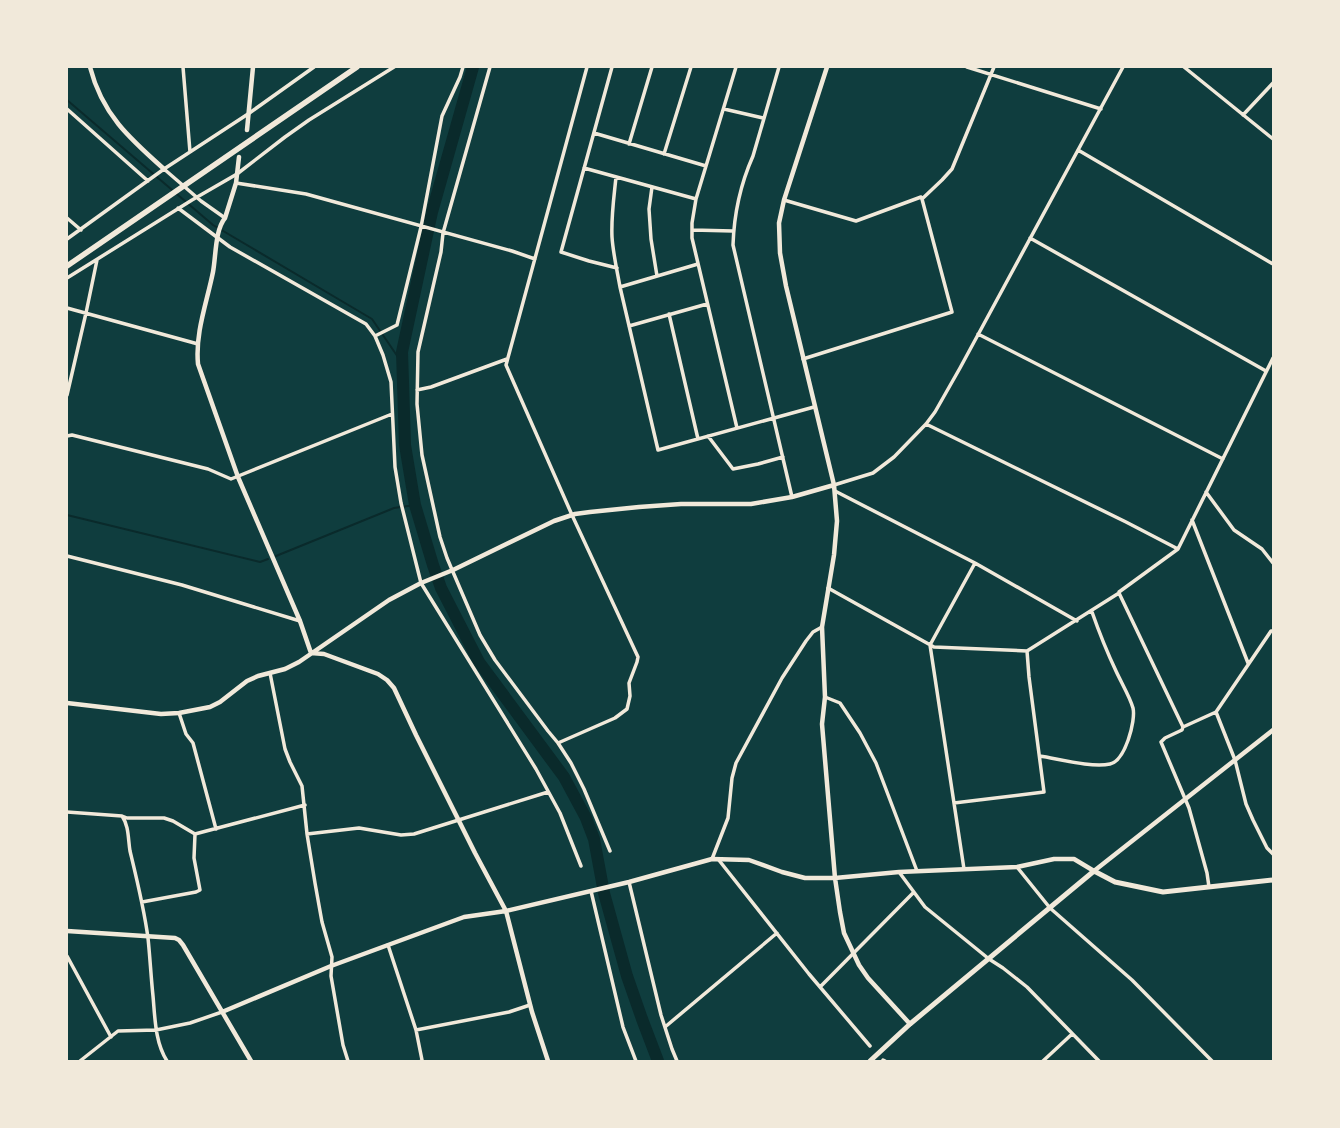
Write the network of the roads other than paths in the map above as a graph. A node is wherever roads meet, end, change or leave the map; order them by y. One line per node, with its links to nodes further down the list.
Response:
1 (90, 67): 39 (street)
2 (183, 67): 34 (street)
3 (253, 67): 26 (street)
4 (314, 67): 26 (street)
5 (357, 67): 64 (highway)
6 (394, 67): 40 (street)
7 (462, 67): 52 (street)
8 (490, 67): 56 (street)
9 (587, 67): 60 (street)
10 (612, 67): 30 (street)
11 (652, 67): 32 (street)
12 (691, 67): 35 (street)
13 (731, 67): 20 (street)
14 (779, 67): 28 (street)
15 (827, 67): 48 (street)
16 (967, 67): 21 (street)
17 (994, 67): 21 (street)
18 (1123, 67): 25 (street)
19 (1184, 67): 27 (street)
20 (736, 68): 24 (street)
21 (990, 75): 25 (street); 47 (street)
22 (1273, 83): 27 (street)
23 (67, 109): 42 (street)
24 (724, 109): 28 (street); 37 (street)
25 (1101, 109): 33 (street)
26 (248, 114): 29 (street); 34 (street)
27 (1243, 115): 31 (street)
28 (764, 118): 55 (street)
29 (247, 130)
30 (594, 133): 32 (street); 38 (street)
31 (1273, 139)
32 (629, 144): 35 (street)
33 (1078, 150): 58 (street); 63 (street)
34 (190, 152): 39 (street)
35 (664, 154): 37 (street)
36 (239, 156): 40 (street)
37 (706, 166): 46 (street)
38 (584, 168): 41 (street); 65 (street)
39 (162, 170): 42 (street); 45 (street)
40 (237, 174): 43 (street); 45 (street)
41 (616, 177): 44 (street); 65 (street)
42 (148, 181): 53 (street)
43 (236, 183): 51 (street); 52 (street)
44 (652, 187): 46 (street); 66 (street)
45 (197, 197): 49 (street); 51 (street)
46 (696, 199): 54 (street)
47 (922, 199): 48 (street); 79 (street)
48 (784, 200): 79 (street)
49 (178, 208): 57 (street); 61 (street)
50 (67, 218): 53 (street)
51 (223, 220): 57 (street)
52 (422, 227): 56 (street); 75 (street)
53 (81, 230): 59 (street)
54 (692, 230): 55 (street); 62 (street)
55 (733, 231): 85 (street)
56 (443, 233): 60 (street); 81 (street)
57 (218, 237): 75 (street); 76 (street)
58 (1030, 238): 74 (street); 80 (street)
59 (67, 239)
60 (535, 259): 78 (street)
61 (97, 260): 67 (street); 71 (street)
62 (698, 264): 66 (street); 69 (street)
63 (1273, 264)
64 (67, 266)
65 (617, 268): 68 (street)
66 (657, 276): 68 (street)
67 (67, 278)
68 (620, 287): 73 (street)
69 (708, 304): 72 (street); 87 (street)
70 (67, 308): 71 (street)
71 (86, 313): 76 (street); 82 (street)
72 (669, 314): 73 (street); 90 (street)
73 (629, 326): 90 (street)
74 (978, 334): 86 (street); 92 (street)
75 (376, 336): 84 (street)
76 (198, 344): 93 (street)
77 (1273, 358): 80 (street)
78 (507, 359): 81 (street); 98 (street)
79 (803, 359): 83 (street)
80 (1266, 371): 92 (street)
81 (417, 390): 104 (street)
82 (67, 395)
83 (814, 408): 85 (street); 94 (street)
84 (392, 414): 93 (street); 105 (street)
85 (775, 418): 87 (street); 91 (street)
86 (926, 424): 94 (street); 100 (street)
87 (737, 428): 89 (street)
88 (67, 436): 93 (street)
89 (708, 436): 90 (street); 91 (street)
90 (698, 439)
91 (783, 457): 97 (street)
92 (1223, 459): 96 (street)
93 (238, 477): 109 (street)
94 (834, 485): 95 (street); 97 (street)
95 (835, 491): 102 (street); 106 (street)
96 (1206, 492): 99 (street); 103 (street)
97 (792, 497): 98 (street)
98 (572, 515): 104 (street); 124 (street)
99 (1192, 520): 100 (street); 116 (street)
100 (1178, 549): 107 (street)
101 (67, 556): 109 (street)
102 (975, 563): 110 (street); 113 (street)
103 (1273, 563)
104 (453, 570): 105 (street); 124 (street)
105 (421, 583): 115 (street); 127 (street)
106 (828, 588): 111 (street); 113 (street)
107 (1119, 593): 108 (street); 122 (street)
108 (1092, 612): 110 (street); 125 (street)
109 (300, 621): 115 (street)
110 (1077, 621): 114 (street)
111 (822, 627): 118 (street); 139 (street)
112 (1273, 631): 116 (street)
113 (930, 645): 114 (street); 129 (street)
114 (1028, 651): 125 (street)
115 (311, 653): 117 (street); 133 (street)
116 (1248, 663): 120 (street)
117 (270, 673): 121 (street); 130 (street)
118 (825, 697): 144 (street); 147 (street)
119 (67, 703): 121 (street)
120 (1216, 712): 122 (street); 126 (street)
121 (179, 714): 134 (street)
122 (1183, 727): 128 (street)
123 (1273, 730): 126 (street)
124 (558, 743): 137 (street)
125 (1040, 756): 129 (street)
126 (1235, 760): 128 (street); 138 (street)
127 (548, 792): 133 (street); 141 (street)
128 (1186, 800): 145 (street); 150 (street)
129 (954, 803): 143 (street)
130 (305, 805): 134 (street); 136 (street)
131 (67, 812): 132 (street)
132 (122, 816): 135 (street); 153 (street)
133 (458, 819): 136 (street); 155 (street)
134 (216, 829): 135 (street)
135 (195, 834): 153 (street)
136 (307, 834): 163 (street)
137 (610, 851)
138 (1273, 854)
139 (712, 859): 140 (street); 149 (street)
140 (718, 859): 147 (street); 157 (street)
141 (581, 866)
142 (1017, 867): 143 (street); 145 (street); 154 (street)
143 (964, 869): 144 (street)
144 (917, 871): 146 (street)
145 (1094, 871): 150 (main road); 154 (main road)
146 (899, 872): 147 (street); 152 (street)
147 (835, 878): 160 (street)
148 (1273, 880): 150 (main road)
149 (629, 882): 151 (street); 168 (street)
150 (1209, 887)
151 (591, 891): 155 (street); 180 (street)
152 (913, 892): 160 (street); 162 (street)
153 (142, 902): 158 (street)
154 (1050, 908): 162 (main road); 185 (street)
155 (506, 911): 159 (street); 165 (street)
156 (67, 931): 158 (street)
157 (777, 933): 164 (street); 168 (street)
158 (148, 936): 166 (street); 169 (street)
159 (388, 945): 163 (street); 170 (street)
160 (853, 954): 164 (street); 167 (street)
161 (67, 956): 172 (street)
162 (989, 959): 167 (main road); 171 (street)
163 (331, 966): 166 (street); 177 (street)
164 (821, 986): 173 (street)
165 (530, 1005): 170 (street); 179 (street)
166 (222, 1012): 169 (street); 176 (street)
167 (910, 1024): 182 (main road)
168 (665, 1027): 181 (street)
169 (156, 1030): 172 (street); 175 (street)
170 (416, 1030): 178 (street)
171 (1072, 1034): 183 (street); 184 (street)
172 (111, 1037): 174 (street)
173 (870, 1046)
174 (80, 1061)
175 (167, 1061)
176 (251, 1061)
177 (348, 1061)
178 (421, 1061)
179 (548, 1061)
180 (636, 1061)
181 (677, 1061)
182 (870, 1061)
183 (1043, 1061)
184 (1099, 1061)
185 (1212, 1061)

